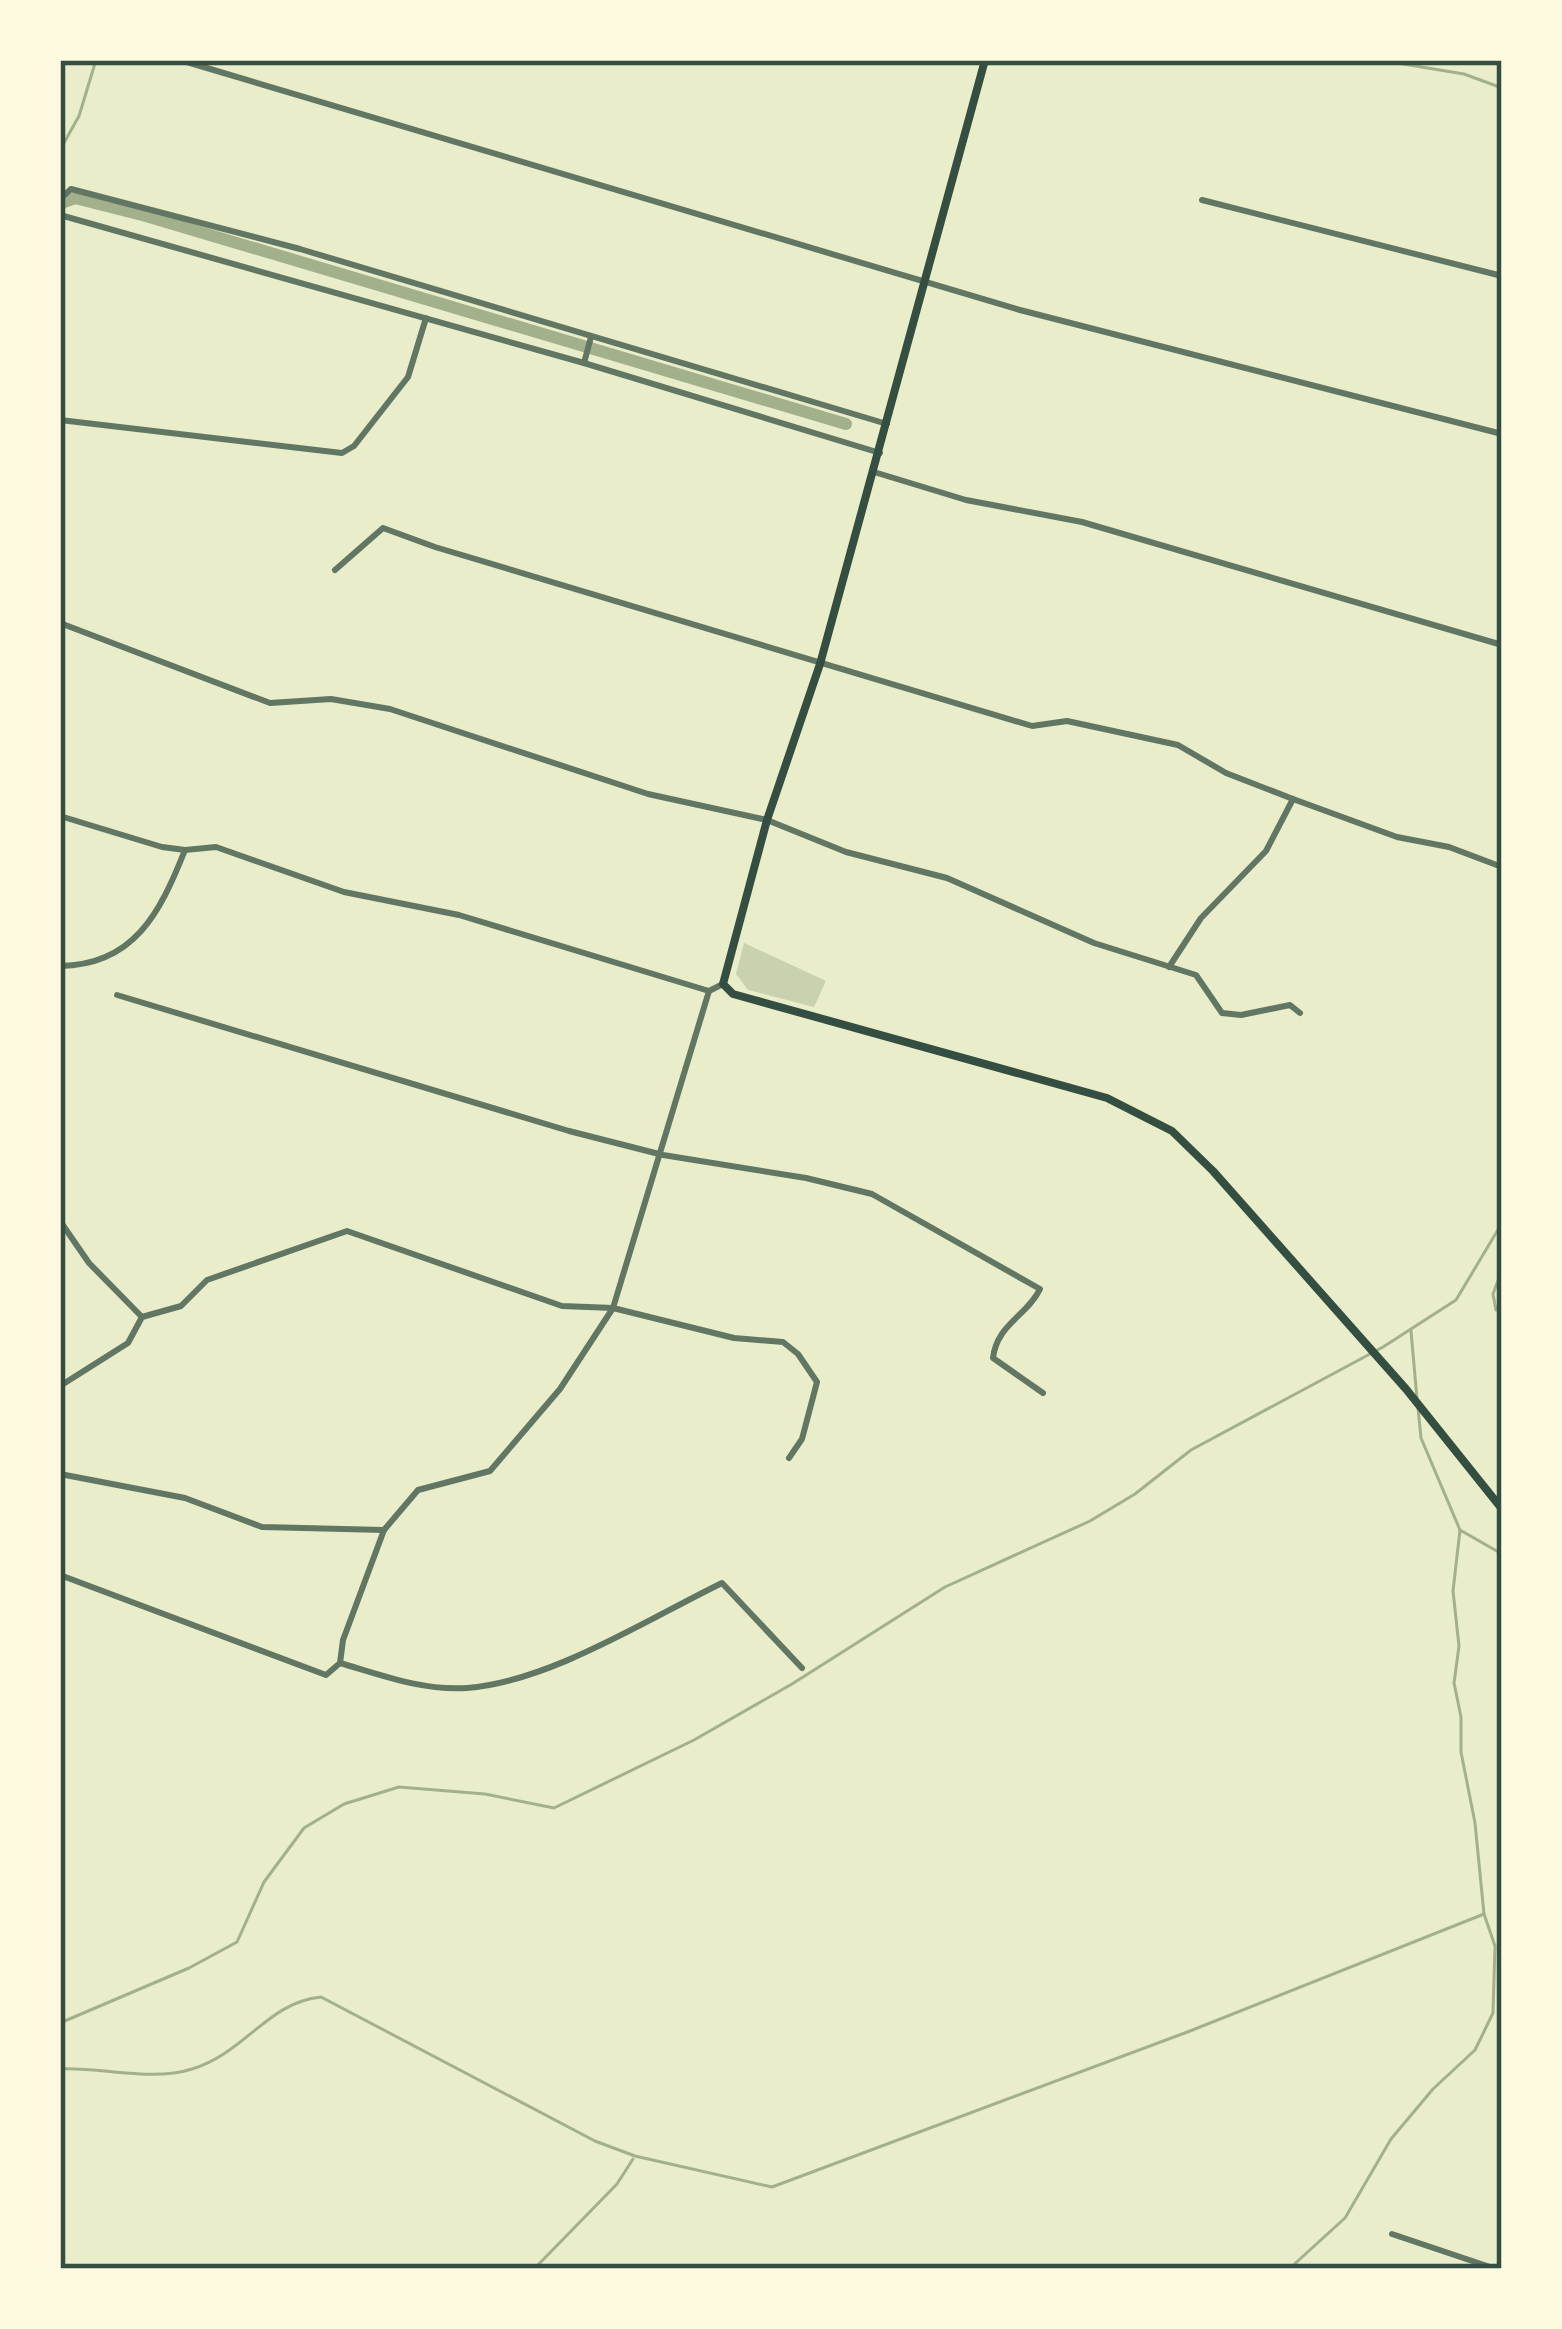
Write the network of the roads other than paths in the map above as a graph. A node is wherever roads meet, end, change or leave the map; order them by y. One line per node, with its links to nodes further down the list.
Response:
1 (180, 60): 7 (street)
2 (985, 60): 7 (main road)
3 (60, 200): 9 (street)
4 (1202, 200): 6 (street)
5 (60, 215): 8 (street)
6 (1502, 276)
7 (926, 282): 12 (main road); 13 (street)
8 (426, 318): 10 (street); 11 (street)
9 (591, 338): 10 (street); 12 (street)
10 (584, 363): 14 (street)
11 (60, 421)
12 (887, 424): 14 (main road)
13 (1502, 434)
14 (880, 453): 15 (main road)
15 (874, 472): 18 (street); 19 (main road)
16 (335, 570): 19 (street)
17 (60, 622): 22 (street)
18 (1502, 645)
19 (820, 664): 20 (street); 22 (main road)
20 (1293, 800): 24 (street); 26 (street)
21 (60, 816): 23 (street)
22 (767, 820): 26 (street); 27 (main road)
23 (184, 850): 25 (street); 28 (street)
24 (1502, 867)
25 (60, 966)
26 (1169, 967): 30 (street)
27 (722, 984): 28 (street); 39 (main road)
28 (709, 991): 31 (street)
29 (118, 995): 31 (street)
30 (1300, 1013)
31 (662, 1155): 33 (street); 36 (street)
32 (60, 1221): 34 (street)
33 (614, 1308): 34 (street); 37 (street); 40 (street)
34 (142, 1317): 35 (street)
35 (60, 1386)
36 (1043, 1393)
37 (789, 1458)
38 (60, 1474): 40 (street)
39 (1502, 1509)
40 (384, 1530): 42 (street)
41 (60, 1575): 42 (street)
42 (340, 1663): 43 (street)
43 (802, 1668)
44 (1392, 2234): 45 (street)
45 (1496, 2269)

